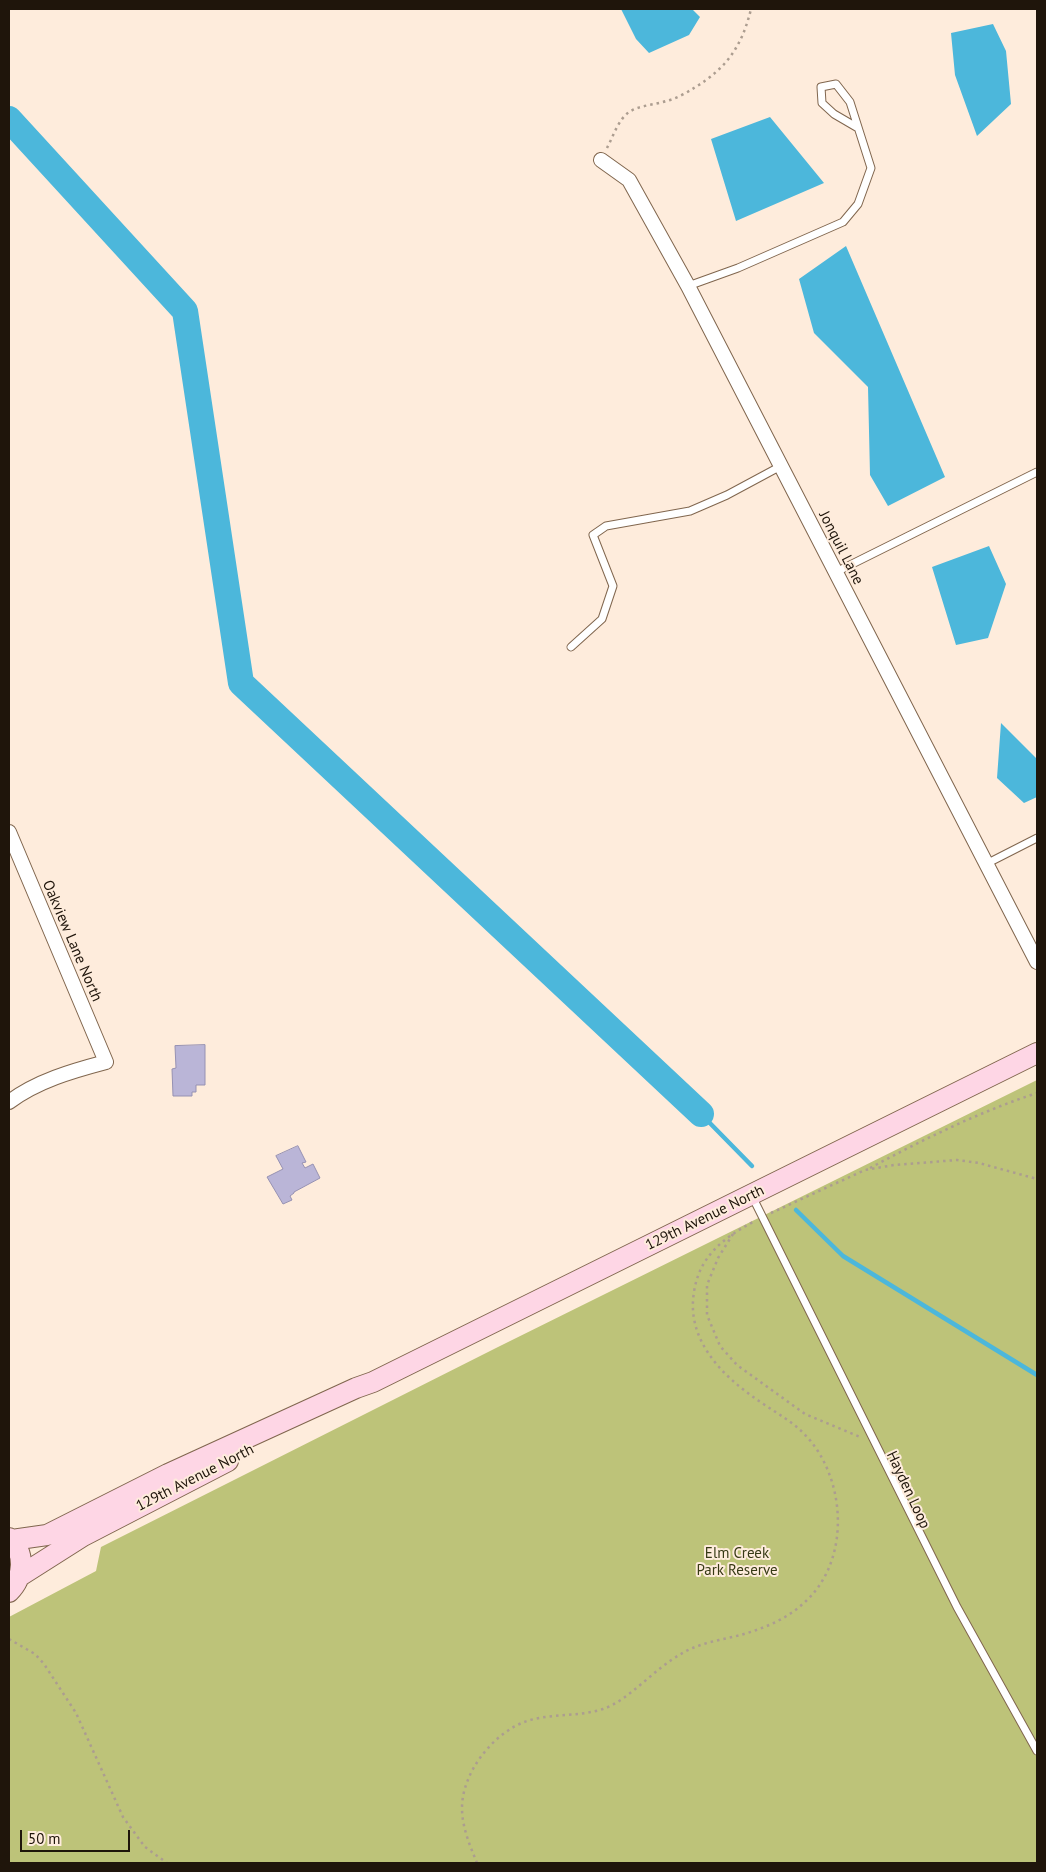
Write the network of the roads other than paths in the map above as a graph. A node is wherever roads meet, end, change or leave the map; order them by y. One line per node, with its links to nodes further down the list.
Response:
1 (858, 128): 1 (lane); 3 (lane)
2 (601, 160): 3 (street, Jonquil Lane)
3 (688, 286): 4 (street, Jonquil Lane)
4 (781, 466): 6 (street, Jonquil Lane); 7 (lane)
5 (1037, 472): 6 (lane)
6 (836, 572): 10 (street, Jonquil Lane)
7 (571, 647)
8 (9, 832): 13 (street, Oakview Lane North)
9 (1037, 838): 10 (lane)
10 (986, 864): 11 (street, Jonquil Lane)
11 (1037, 962)
12 (1037, 1053): 14 (main road, 129th Avenue North)
13 (9, 1102)
14 (752, 1195): 15 (main road, 129th Avenue North); 18 (lane)
15 (373, 1382): 16 (main road, 129th Avenue North); 17 (main road, 129th Avenue North)
16 (10, 1539): 17 (main road)
17 (14, 1584)
18 (1037, 1751)

